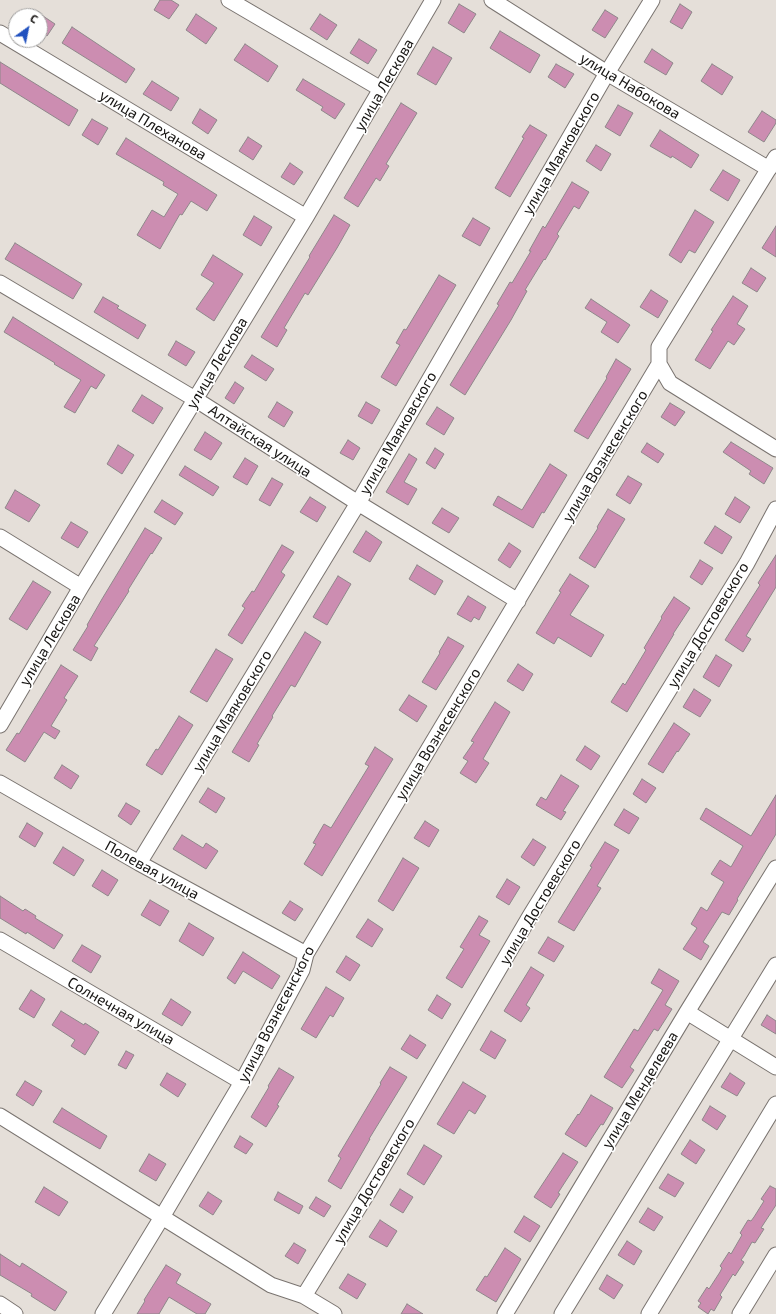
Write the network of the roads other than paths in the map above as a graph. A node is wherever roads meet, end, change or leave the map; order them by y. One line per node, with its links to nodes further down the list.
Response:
1 (229, 0): 7 (street)
2 (433, 0): 7 (street, улица Лескова)
3 (492, 0): 6 (street, улица Набокова)
4 (652, 0): 6 (street, улица Маяковского)
5 (0, 33): 9 (street, улица Плеханова)
6 (607, 73): 8 (street, улица Набокова); 14 (street, улица Маяковского)
7 (381, 89): 9 (street, улица Лескова)
8 (772, 163): 11 (street, улица Вознесенского)
9 (306, 217): 12 (street, улица Лескова)
10 (0, 283): 12 (street, Алтайская улица)
11 (660, 364): 13 (street); 18 (street, улица Вознесенского)
12 (195, 399): 14 (street, Алтайская улица); 17 (street, улица Лескова)
13 (776, 450)
14 (358, 503): 18 (street, Алтайская улица); 21 (street, улица Маяковского)
15 (776, 509): 34 (street, улица Достоевского)
16 (0, 537): 17 (street)
17 (82, 587): 19 (street, улица Лескова)
18 (518, 601): 24 (street, улица Вознесенского)
19 (0, 725)
20 (0, 783): 21 (street, Полевая улица)
21 (139, 864): 24 (street, Полевая улица)
22 (776, 868): 26 (street, улица Менделеева)
23 (0, 940): 29 (street, Солнечная улица)
24 (306, 954): 29 (street, улица Вознесенского)
25 (776, 965): 27 (street)
26 (687, 1012): 27 (street); 39 (street, улица Менделеева)
27 (730, 1039): 28 (street); 40 (street)
28 (776, 1067)
29 (242, 1082): 32 (street, улица Вознесенского)
30 (776, 1104): 41 (street)
31 (0, 1116): 32 (street)
32 (162, 1217): 34 (street); 37 (street, улица Вознесенского)
33 (776, 1255): 42 (street)
34 (304, 1296): 38 (street)
35 (0, 1304): 36 (street)
36 (15, 1314)
37 (103, 1314)
38 (334, 1314)
39 (506, 1314)
40 (562, 1314)
41 (649, 1314)
42 (740, 1314)

